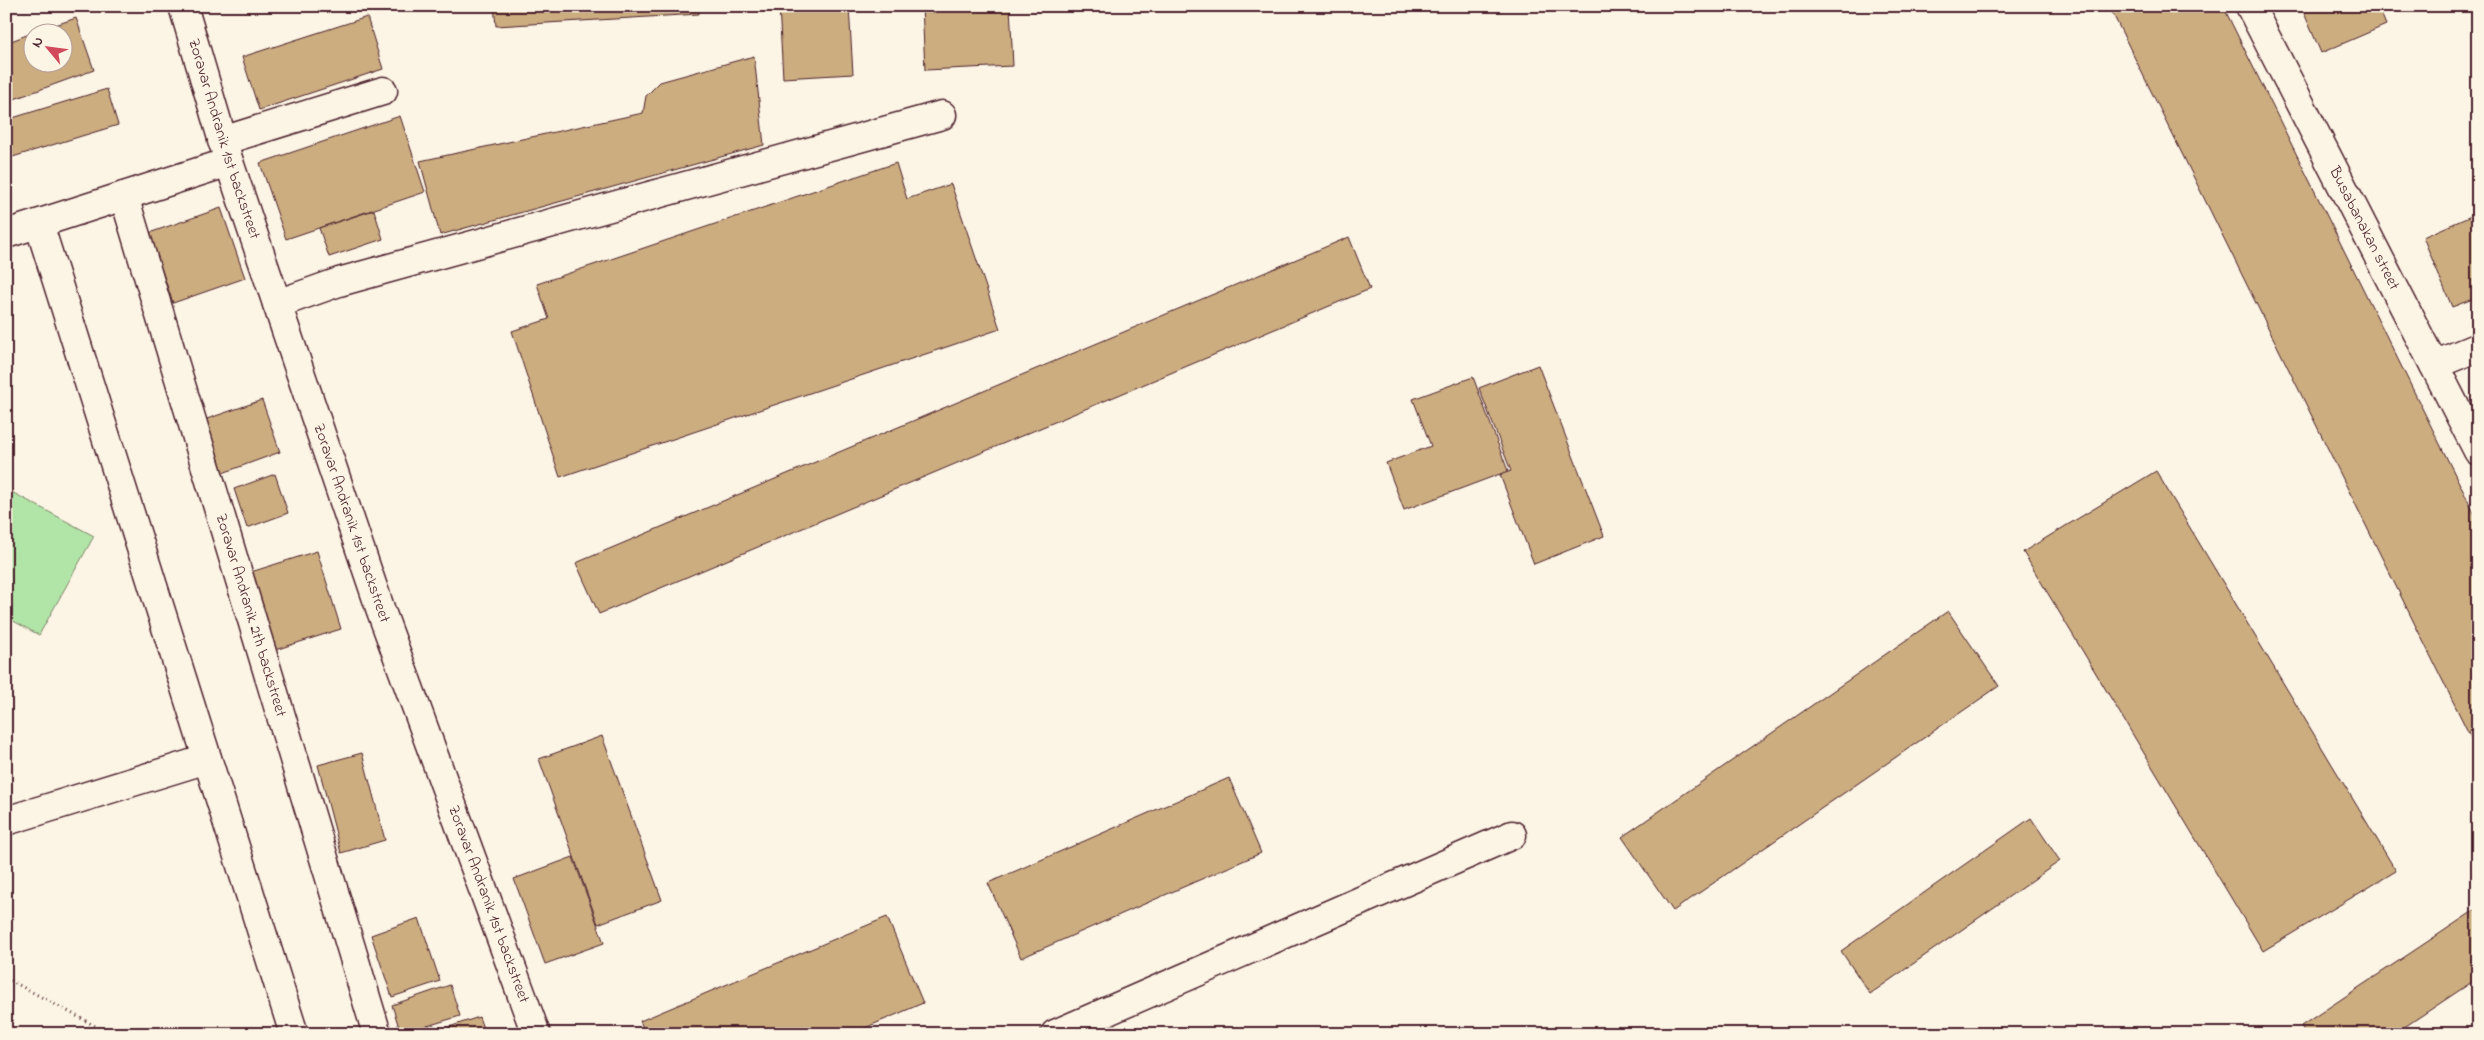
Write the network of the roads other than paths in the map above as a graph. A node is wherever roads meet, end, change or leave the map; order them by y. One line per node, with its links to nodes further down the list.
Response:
1 (183, 6): 5 (street, Zoravar Andranik 1st backstreet)
2 (2250, 6): 11 (street, Busabanakan street)
3 (383, 92): 5 (street)
4 (942, 115): 9 (street)
5 (225, 151): 6 (street); 9 (street, Zoravar Andranik 1st backstreet)
6 (124, 196): 7 (street); 17 (street, Zoravar Andranik 2th backstreet)
7 (39, 224): 8 (street); 13 (street)
8 (6, 234)
9 (277, 304): 18 (street, Zoravar Andranik 1st backstreet)
10 (2478, 347): 11 (street)
11 (2434, 365): 12 (street, Busabanakan street)
12 (2478, 451)
13 (207, 758): 14 (street); 16 (street)
14 (6, 820)
15 (1512, 835): 19 (street)
16 (294, 1034)
17 (377, 1034)
18 (536, 1034)
19 (1055, 1034)

